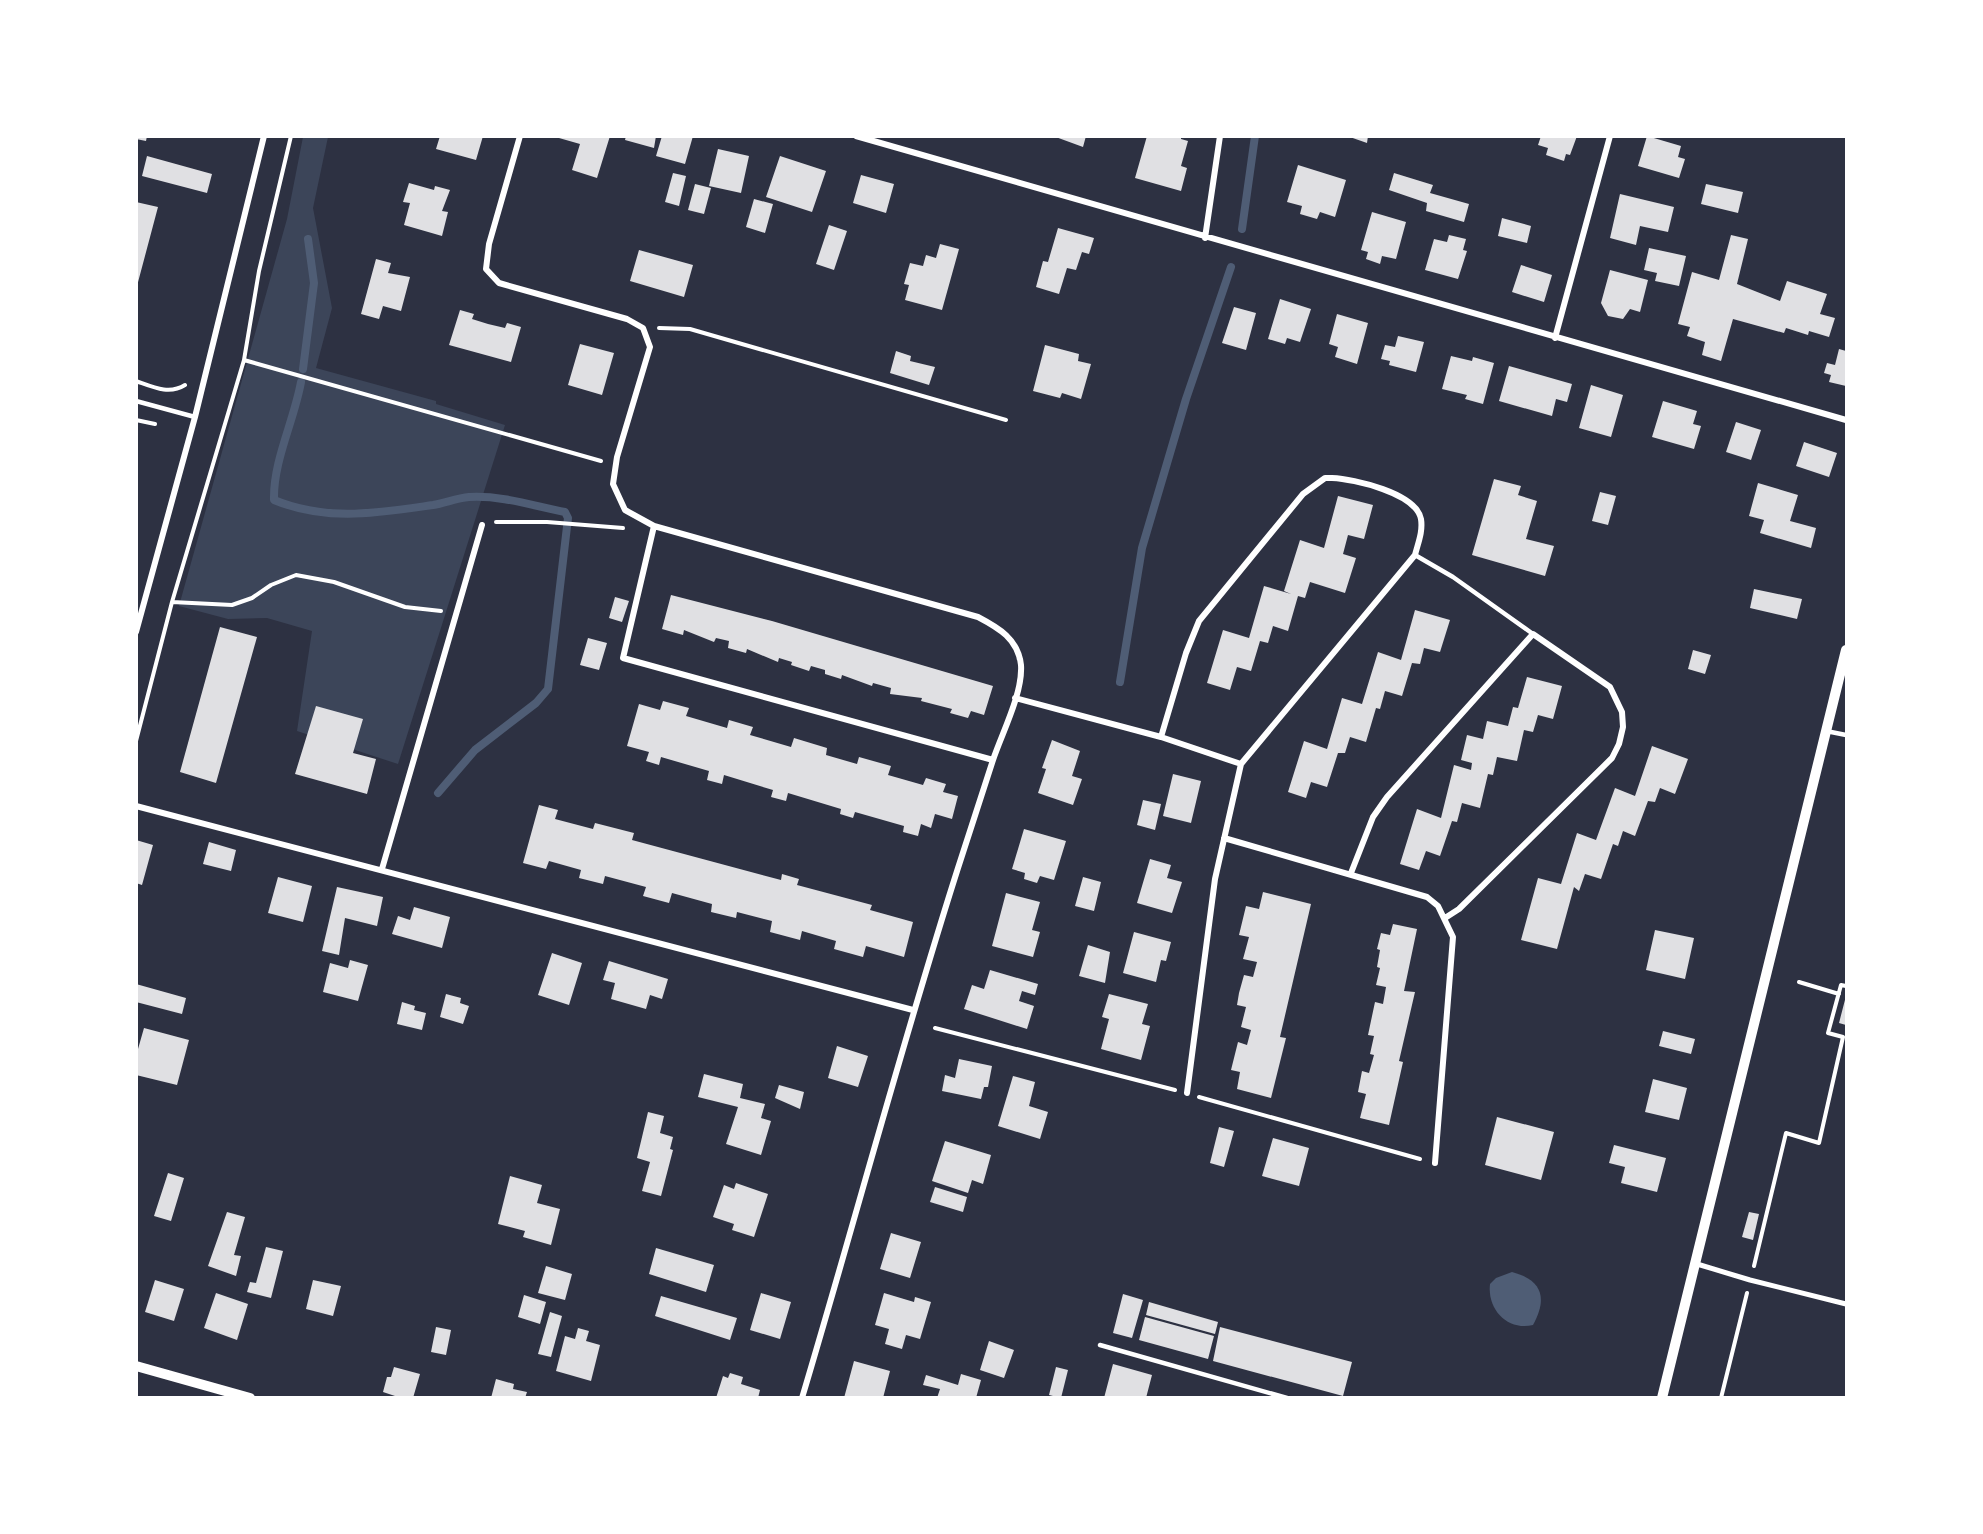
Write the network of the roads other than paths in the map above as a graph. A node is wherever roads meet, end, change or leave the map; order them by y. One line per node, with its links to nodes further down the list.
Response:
1 (264, 136): 9 (street)
2 (520, 136): 12 (street)
3 (856, 136): 6 (street)
4 (1220, 136): 6 (street)
5 (1610, 136): 7 (street)
6 (1205, 238): 7 (street)
7 (1555, 338): 10 (street)
8 (136, 401): 9 (lane)
9 (195, 417): 14 (street)
10 (1846, 420)
11 (482, 525): 26 (street)
12 (654, 526): 18 (street); 22 (street)
13 (1414, 555): 16 (lane); 21 (street); 23 (street)
14 (138, 619): 15 (street)
15 (136, 632)
16 (1533, 633): 27 (street); 28 (street)
17 (1846, 650): 19 (street)
18 (1015, 698): 21 (street); 22 (street)
19 (1826, 731): 20 (lane); 32 (street)
20 (1846, 735)
21 (1161, 737): 23 (street)
22 (993, 760): 29 (street)
23 (1241, 764): 25 (street)
24 (136, 806): 26 (street)
25 (1224, 838): 27 (street); 30 (street)
26 (382, 869): 29 (street)
27 (1351, 873): 28 (street)
28 (1445, 918): 31 (street)
29 (913, 1010): 37 (street)
30 (1187, 1093)
31 (1435, 1163)
32 (1696, 1264): 33 (street); 39 (street)
33 (1846, 1304)
34 (1100, 1345): 38 (lane)
35 (136, 1366): 36 (street)
36 (250, 1398)
37 (802, 1398)
38 (1287, 1398)
39 (1662, 1398)

